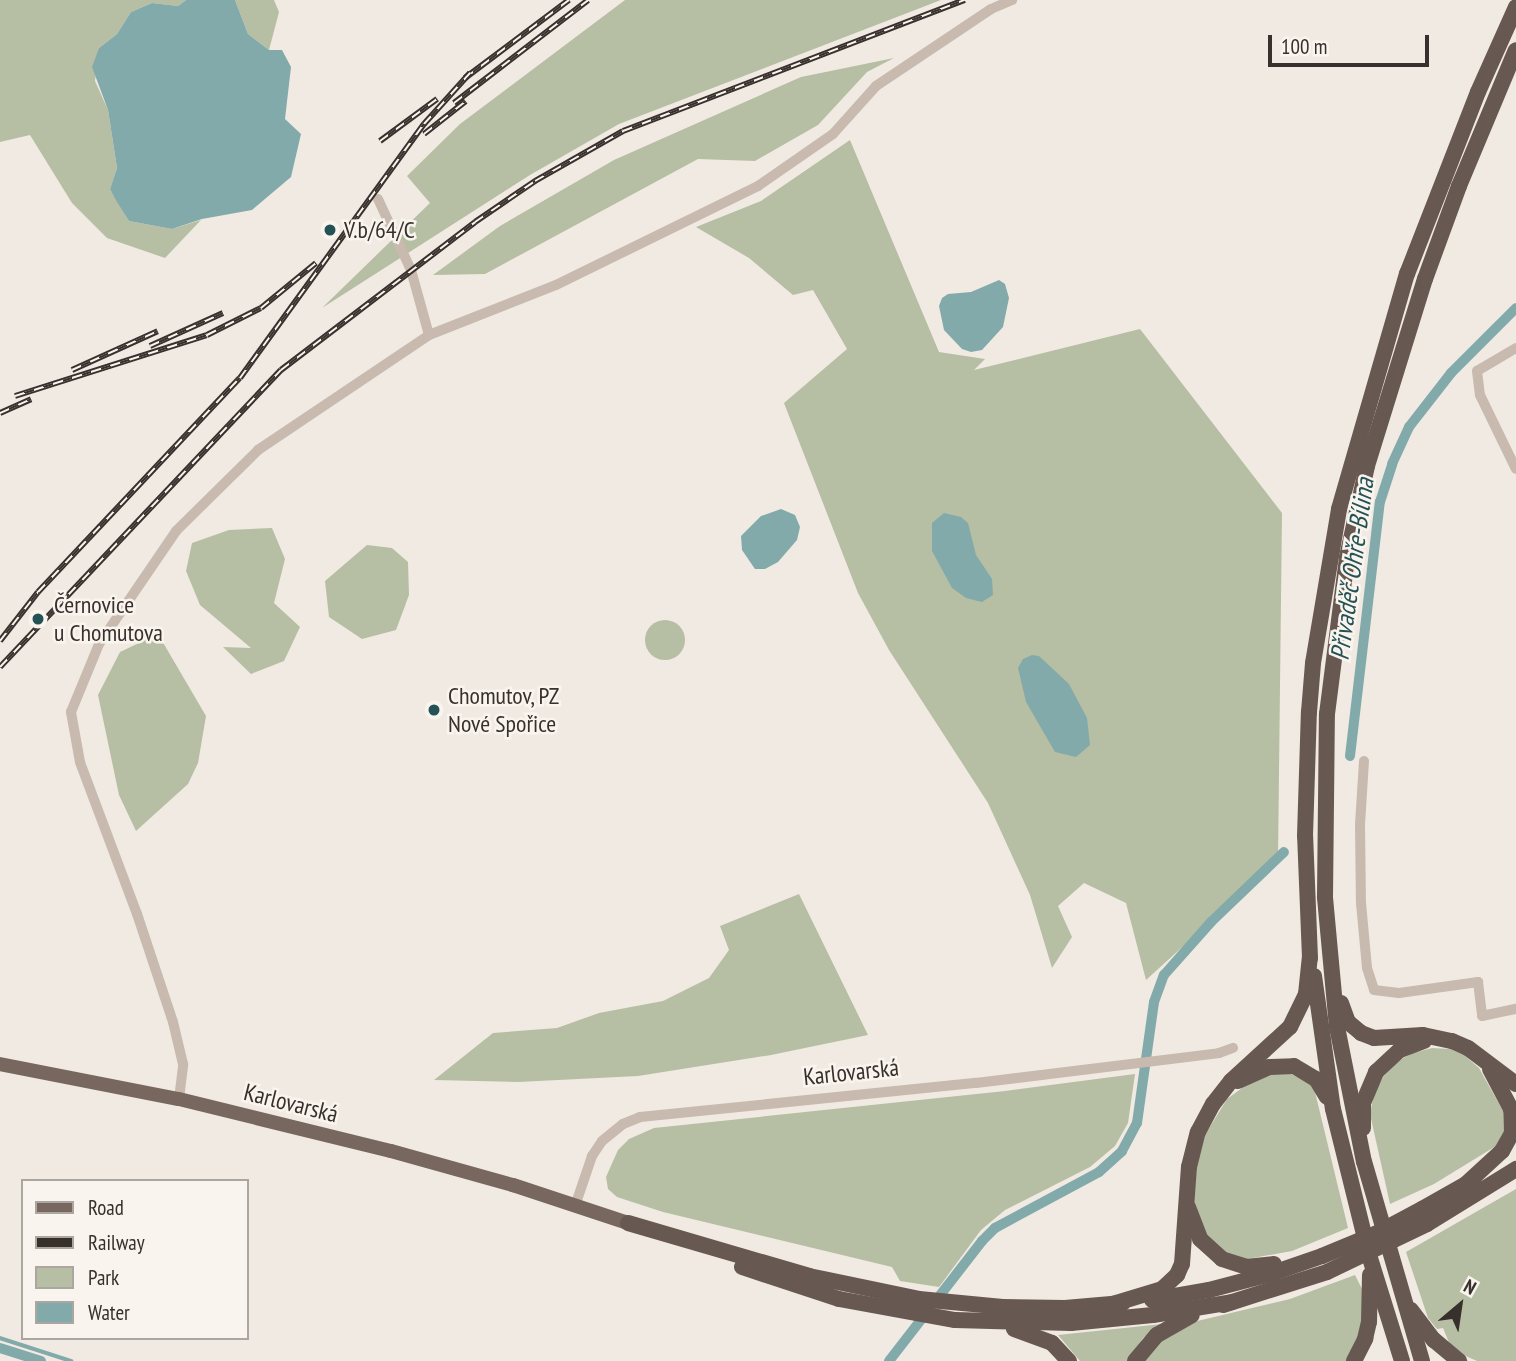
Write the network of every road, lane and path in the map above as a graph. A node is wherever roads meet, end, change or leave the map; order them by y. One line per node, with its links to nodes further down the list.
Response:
1 (1012, 0): 5 (street)
2 (1516, 7): 9 (highway)
3 (1516, 50): 10 (highway)
4 (378, 199): 5 (street)
5 (429, 335): 17 (street)
6 (1516, 348): 7 (street)
7 (1516, 468)
8 (1364, 761): 11 (street)
9 (1310, 946): 18 (highway); 19 (highway)
10 (1331, 970): 12 (highway); 21 (highway)
11 (1516, 1009)
12 (1452, 1041): 14 (highway); 21 (highway)
13 (1233, 1048): 27 (street, Karlovarská)
14 (1468, 1048): 16 (highway); 24 (highway)
15 (0, 1064): 17 (main road, Karlovarská)
16 (1516, 1084)
17 (179, 1099): 27 (main road, Karlovarská)
18 (1213, 1104): 19 (highway); 25 (highway)
19 (1333, 1109): 30 (highway)
20 (1516, 1152): 24 (highway)
21 (1364, 1162): 32 (highway)
22 (1516, 1169): 26 (highway)
23 (1516, 1183): 26 (highway)
24 (1465, 1185): 28 (highway)
25 (1186, 1202): 31 (highway); 34 (highway)
26 (1462, 1204): 28 (highway)
27 (575, 1206): 29 (main road, Karlovarská)
28 (1424, 1216): 31 (highway, bridge)
29 (628, 1223): 34 (highway); 35 (highway)
30 (1369, 1255): 38 (highway); 39 (highway)
31 (1324, 1264): 33 (highway); 34 (highway)
32 (1404, 1300): 40 (highway); 41 (highway)
33 (1232, 1301): 35 (highway); 37 (highway)
34 (1113, 1304)
35 (990, 1323): 36 (highway)
36 (1069, 1361)
37 (1135, 1361)
38 (1354, 1361)
39 (1402, 1361)
40 (1422, 1361)
41 (1459, 1361)

